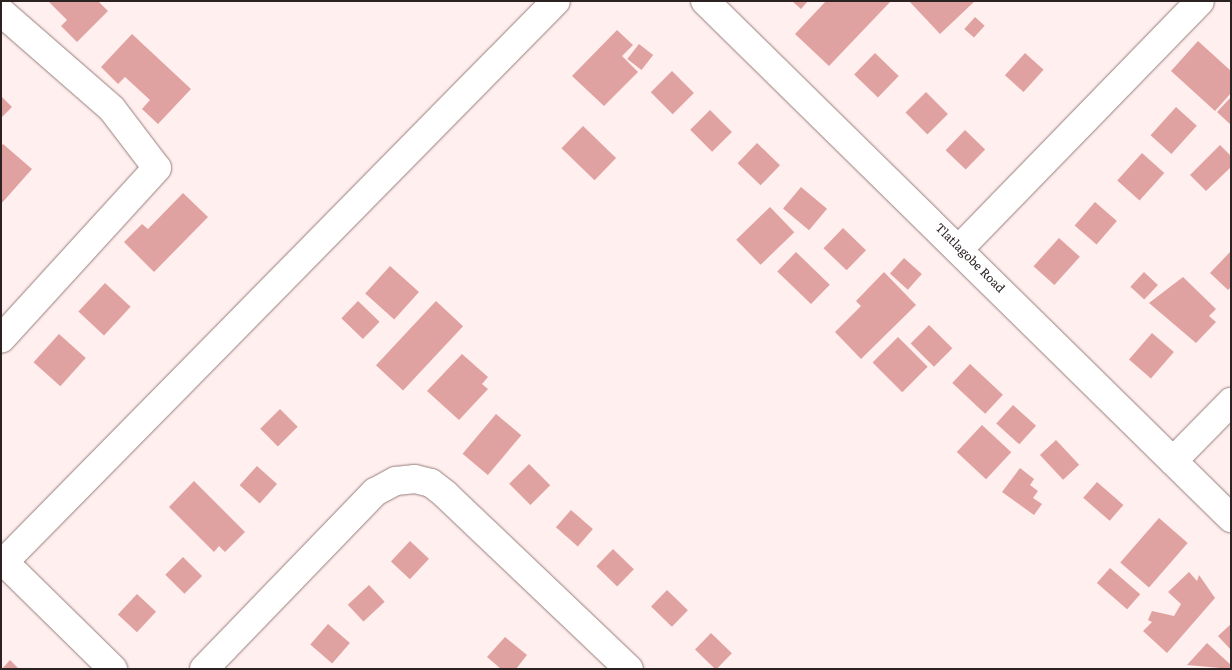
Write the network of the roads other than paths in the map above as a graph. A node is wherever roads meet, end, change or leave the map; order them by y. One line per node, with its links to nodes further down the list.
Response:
1 (556, 1): 10 (street)
2 (705, 1): 5 (street, Tlatlagobe Road)
3 (1200, 1): 5 (street)
4 (1, 12): 6 (street)
5 (960, 248): 8 (street, Tlatlagobe Road)
6 (1, 339)
7 (1231, 402): 8 (street)
8 (1173, 461): 9 (street, Tlatlagobe Road)
9 (1231, 518)
10 (3, 564): 12 (street)
11 (618, 665): 13 (street)
12 (113, 669)
13 (204, 669)

